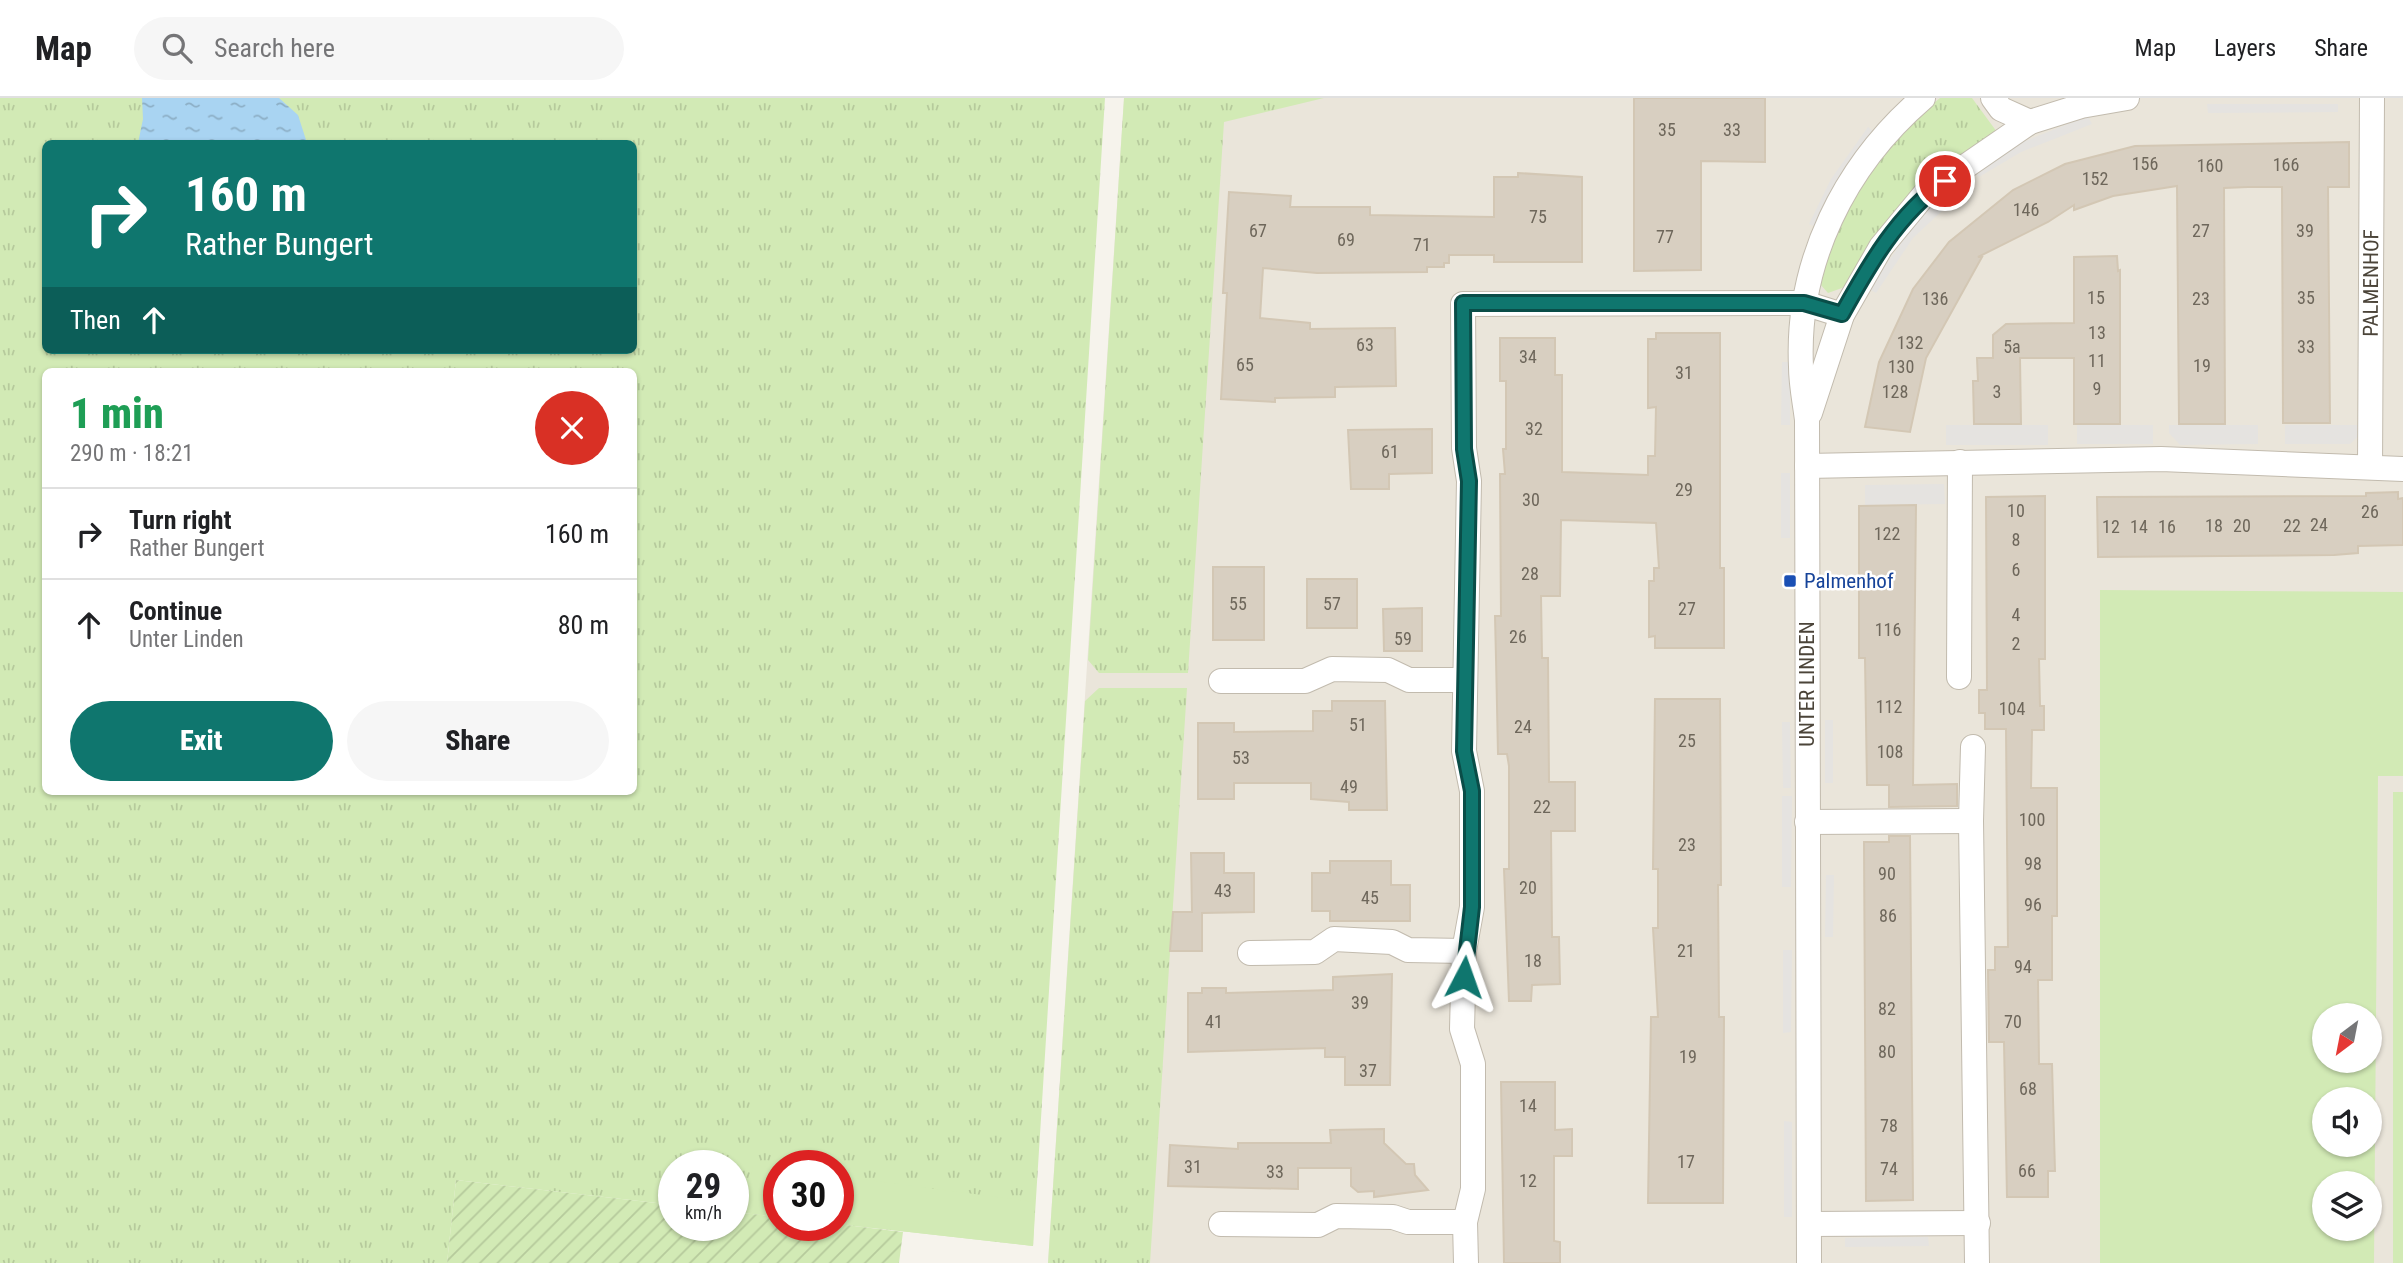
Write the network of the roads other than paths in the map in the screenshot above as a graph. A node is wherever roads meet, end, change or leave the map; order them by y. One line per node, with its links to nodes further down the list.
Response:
1 (1923, 98): 6 (street, UNTER LINDEN)
2 (1993, 98): 5 (street)
3 (2127, 98): 5 (street, UNTER LINDEN)
4 (2372, 98): 11 (street, PALMENHOF)
5 (2030, 122): 7 (street, UNTER LINDEN)
6 (1804, 303): 7 (street); 8 (street, UNTER LINDEN); 14 (street)
7 (1842, 314): 8 (street, UNTER LINDEN)
8 (1807, 420): 10 (street, UNTER LINDEN)
9 (1960, 462): 10 (street); 11 (street); 13 (street)
10 (1807, 466): 18 (street, UNTER LINDEN)
11 (2370, 467): 12 (street)
12 (2403, 468)
13 (1959, 677)
14 (1464, 680): 15 (street); 19 (street)
15 (1221, 681)
16 (1973, 747): 17 (street)
17 (1971, 821): 18 (street); 22 (street)
18 (1807, 822): 24 (street, UNTER LINDEN)
19 (1464, 951): 20 (street); 21 (street)
20 (1250, 953)
21 (1465, 1222): 23 (street); 25 (street)
22 (1978, 1223): 24 (street); 27 (street)
23 (1221, 1224)
24 (1809, 1224): 26 (street, UNTER LINDEN)
25 (1466, 1263)
26 (1809, 1263)
27 (1977, 1263)

